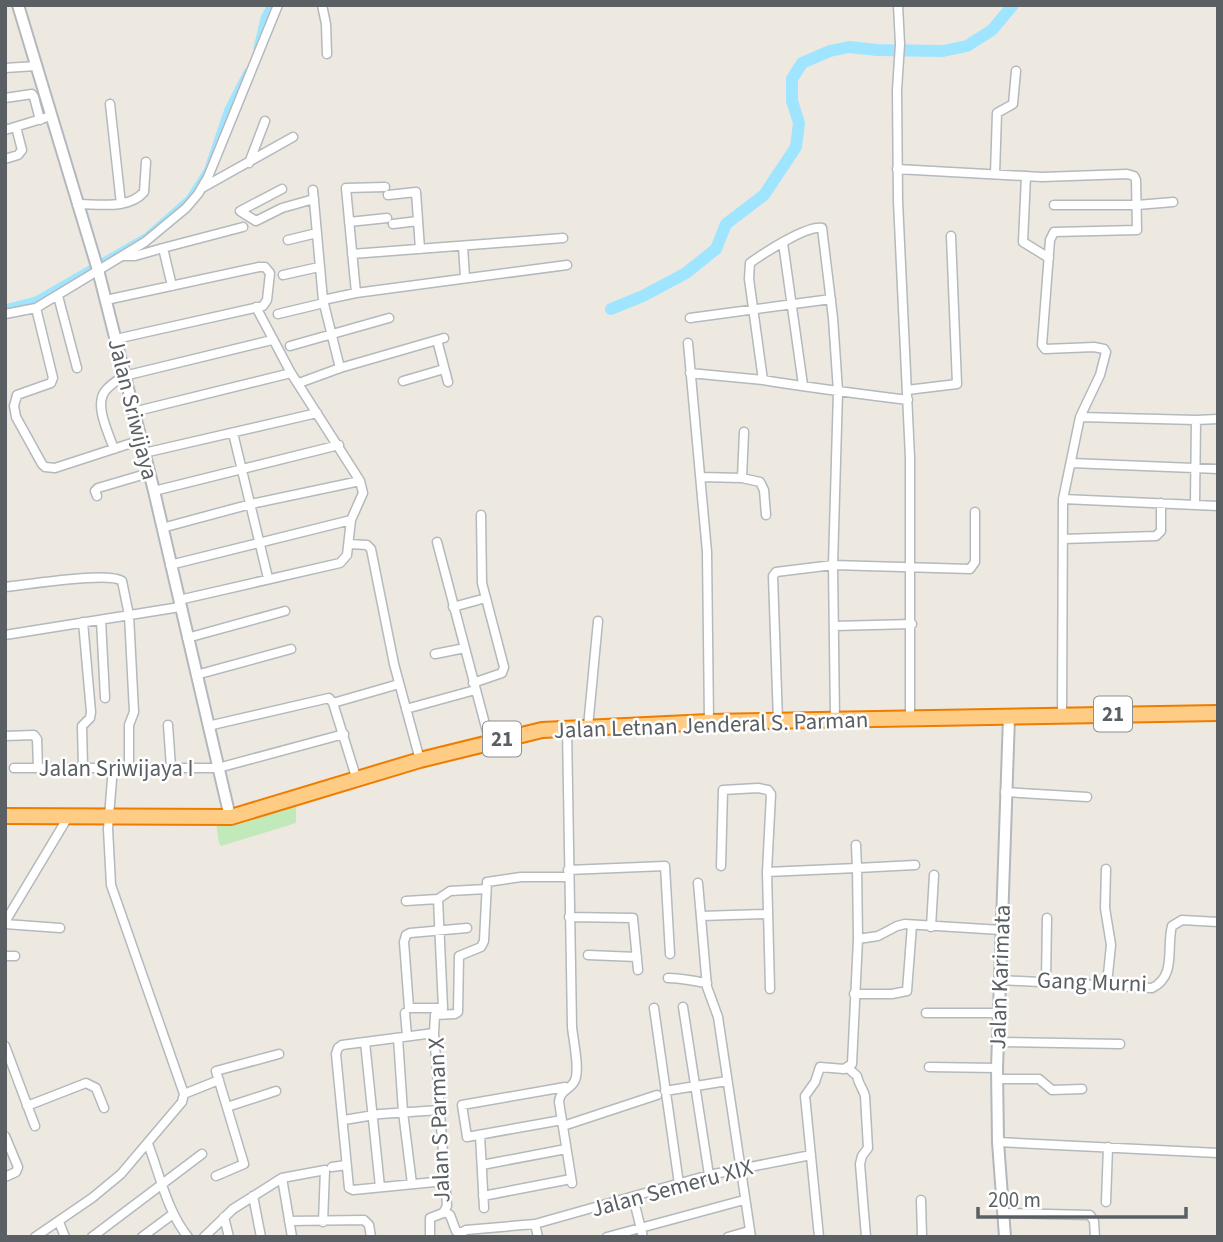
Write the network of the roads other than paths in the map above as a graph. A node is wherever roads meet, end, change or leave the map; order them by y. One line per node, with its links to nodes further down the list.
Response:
1 (18, 5): 6 (street, Jalan Sriwijaya)
2 (278, 5): 22 (street)
3 (322, 5): 5 (street)
4 (898, 5): 19 (street)
5 (327, 54)
6 (36, 66): 7 (street); 11 (street, Jalan Sriwijaya)
7 (5, 68)
8 (1016, 71): 20 (street)
9 (5, 98): 11 (street)
10 (110, 104): 26 (street)
11 (45, 118): 13 (street); 25 (street, Jalan Sriwijaya)
12 (265, 121): 18 (street)
13 (16, 127): 14 (street); 16 (street)
14 (5, 130)
15 (293, 137): 18 (street)
16 (5, 159)
17 (146, 162): 26 (street)
18 (249, 163): 22 (street)
19 (897, 169): 20 (street); 78 (street)
20 (995, 174): 21 (street)
21 (1026, 176): 28 (street); 42 (street)
22 (202, 188): 41 (street)
23 (282, 189): 32 (street)
24 (1173, 202): 28 (street)
25 (77, 204): 26 (street); 43 (street, Jalan Sriwijaya)
26 (121, 204)
27 (1054, 205): 28 (street)
28 (1137, 205): 42 (street)
29 (418, 221): 30 (street); 30 (street); 39 (street)
30 (349, 222): 40 (street)
31 (243, 227): 38 (street)
32 (317, 233): 35 (street); 45 (street)
33 (951, 236): 78 (street)
34 (563, 238): 37 (street)
35 (288, 240)
36 (783, 243): 51 (street); 54 (street); 57 (street)
37 (463, 246): 39 (street); 47 (street)
38 (163, 248): 41 (street); 48 (street)
39 (420, 249): 40 (street)
40 (352, 254): 49 (street)
41 (123, 256): 43 (street)
42 (1049, 258): 83 (street)
43 (96, 265): 50 (street); 52 (street, Jalan Sriwijaya)
44 (567, 265): 47 (street)
45 (320, 267): 46 (street); 53 (street)
46 (283, 275)
47 (465, 278): 49 (street)
48 (172, 286): 52 (street); 56 (street)
49 (356, 293): 53 (street)
50 (58, 296): 55 (street); 67 (street)
51 (831, 299): 54 (street); 79 (street)
52 (106, 300): 63 (street, Jalan Sriwijaya)
53 (323, 301): 59 (street); 62 (street)
54 (792, 305): 57 (street); 77 (street)
55 (36, 307): 58 (street); 90 (street)
56 (256, 307): 63 (street); 64 (street)
57 (753, 310): 61 (street); 73 (street)
58 (5, 314)
59 (278, 314)
60 (389, 318): 62 (street)
61 (690, 318)
62 (332, 335): 66 (street); 68 (street)
63 (116, 339): 72 (street, Jalan Sriwijaya)
64 (272, 340): 70 (street); 72 (street)
65 (688, 343): 71 (street)
66 (290, 346)
67 (77, 368)
68 (340, 368): 69 (street); 76 (street)
69 (444, 369): 74 (street); 75 (street)
70 (291, 373): 76 (street); 81 (street)
71 (690, 373): 73 (street); 97 (street)
72 (124, 376): 81 (street, Jalan Sriwijaya); 90 (street)
73 (763, 380): 77 (street)
74 (403, 381)
75 (448, 382)
76 (299, 383): 82 (street)
77 (803, 385): 79 (street)
78 (907, 390): 80 (street)
79 (838, 391): 80 (street); 117 (street)
80 (908, 400): 118 (street)
81 (133, 412): 88 (street, Jalan Sriwijaya)
82 (317, 413): 87 (street); 89 (street)
83 (1080, 417): 85 (street); 92 (street)
84 (1218, 419): 85 (street)
85 (1196, 420): 94 (street)
86 (744, 432): 98 (street)
87 (233, 433): 91 (street); 95 (street)
88 (141, 440): 90 (street); 91 (street, Jalan Sriwijaya)
89 (339, 445): 95 (street); 99 (street)
90 (114, 449)
91 (144, 453): 96 (street, Jalan Sriwijaya)
92 (1071, 463): 94 (street); 102 (street)
93 (1218, 468): 94 (street)
94 (1195, 469): 104 (street)
95 (242, 470): 100 (street); 105 (street)
96 (149, 473): 100 (street, Jalan Sriwijaya); 101 (street)
97 (701, 477): 98 (street); 148 (street)
98 (742, 478): 108 (street)
99 (360, 481): 105 (street); 110 (street)
100 (153, 491): 111 (street, Jalan Sriwijaya)
101 (97, 496)
102 (1063, 499): 103 (street); 112 (street)
103 (1161, 503): 104 (street); 112 (street)
104 (1195, 503): 106 (street)
105 (251, 504): 111 (street); 113 (street)
106 (1218, 506)
107 (975, 512): 118 (street)
108 (766, 514)
109 (481, 515): 121 (street)
110 (351, 520): 113 (street); 115 (street)
111 (162, 528): 116 (street, Jalan Sriwijaya)
112 (1063, 539): 143 (street)
113 (260, 542): 116 (street); 119 (street)
114 (436, 542): 123 (street)
115 (349, 544): 119 (street); 137 (street)
116 (170, 565): 122 (street, Jalan Sriwijaya)
117 (833, 565): 118 (street); 130 (street); 147 (street)
118 (911, 566): 129 (street)
119 (268, 578): 122 (street)
120 (5, 587): 125 (street)
121 (486, 598): 123 (street); 138 (street)
122 (179, 603): 125 (street); 132 (street, Jalan Sriwijaya)
123 (453, 607): 133 (street)
124 (285, 611): 132 (street)
125 (128, 615): 126 (street); 158 (street)
126 (101, 620): 128 (street); 139 (street)
127 (598, 621): 151 (street)
128 (83, 622): 131 (street); 162 (street)
129 (912, 624): 130 (street); 145 (street)
130 (834, 626): 146 (street)
131 (5, 635)
132 (187, 638): 136 (street, Jalan Sriwijaya)
133 (465, 648): 135 (street); 138 (street)
134 (291, 649): 136 (street)
135 (435, 654)
136 (196, 675): 150 (street, Jalan Sriwijaya)
137 (399, 684): 140 (street); 141 (street)
138 (474, 686): 141 (street); 155 (street)
139 (105, 698)
140 (331, 700): 150 (street); 153 (street)
141 (406, 709): 156 (street)
142 (1218, 713): 143 (highway, 21)
143 (1062, 715): 144 (highway, 21)
144 (1009, 717): 145 (highway, Jalan Letnan Jenderal S. Parman / 21); 165 (street, Jalan Karimata)
145 (911, 719): 146 (highway, Jalan Letnan Jenderal S. Parman / 21)
146 (835, 720): 147 (highway, Jalan Letnan Jenderal S. Parman / 21)
147 (778, 721): 148 (highway, Jalan Letnan Jenderal S. Parman / 21)
148 (709, 722): 151 (highway, Jalan Letnan Jenderal S. Parman / 21)
149 (168, 725): 159 (street)
150 (208, 726): 163 (street, Jalan Sriwijaya)
151 (588, 727): 152 (highway, Jalan Letnan Jenderal S. Parman / 21)
152 (567, 728): 155 (highway, Jalan Letnan Jenderal S. Parman / 21); 177 (street)
153 (344, 734): 163 (street, Jalan Sriwijaya I); 164 (street)
154 (5, 736): 161 (street)
155 (490, 743): 156 (highway, Jalan Letnan Jenderal S. Parman / 21)
156 (420, 760): 164 (highway, Jalan Letnan Jenderal S. Parman / 21)
157 (113, 767): 158 (street, Jalan Sriwijaya I); 162 (street, Jalan Sriwijaya I); 169 (street)
158 (129, 767): 159 (street, Jalan Sriwijaya I)
159 (171, 767): 163 (street, Jalan Sriwijaya I)
160 (14, 768): 161 (street, Jalan Sriwijaya I)
161 (38, 768): 162 (street, Jalan Sriwijaya I)
162 (83, 768)
163 (218, 768): 170 (street, Jalan Sriwijaya)
164 (357, 780): 170 (highway, Jalan Letnan Jenderal S. Parman / 21)
165 (1005, 792): 166 (street); 193 (street, Jalan Karimata)
166 (1087, 797)
167 (5, 816): 168 (highway, Jalan Letnan Jenderal S. Parman / 21)
168 (68, 817): 169 (highway, Jalan Letnan Jenderal S. Parman / 21); 188 (street)
169 (110, 817): 170 (highway, Jalan Letnan Jenderal S. Parman / 21); 229 (street)
170 (230, 817)
171 (856, 845): 174 (street)
172 (915, 864): 174 (street)
173 (721, 866): 176 (street)
174 (857, 868): 176 (street); 195 (street)
175 (1106, 869): 203 (street)
176 (766, 872): 183 (street)
177 (568, 873): 180 (street); 185 (street); 196 (street)
178 (934, 875): 190 (street)
179 (698, 883): 184 (street)
180 (486, 889): 181 (street); 212 (street, Jalan S Parman X)
181 (438, 899): 182 (street); 194 (street)
182 (406, 901)
183 (767, 914): 184 (street); 205 (street)
184 (701, 916): 204 (street)
185 (569, 917): 198 (street); 225 (street)
186 (1046, 918): 202 (street)
187 (1218, 922): 203 (street, Gang Murni)
188 (5, 923): 191 (street)
189 (912, 925): 190 (street); 195 (street); 206 (street)
190 (931, 926): 193 (street)
191 (60, 928)
192 (467, 928): 194 (street)
193 (1001, 930): 201 (street, Jalan Karimata)
194 (440, 931): 194 (street)
195 (858, 939): 206 (street)
196 (670, 954)
197 (589, 955): 198 (street)
198 (637, 957): 199 (street)
199 (638, 970)
200 (668, 978): 204 (street)
201 (1000, 979): 202 (street, Gang Murni); 211 (street, Jalan Karimata)
202 (1046, 981): 203 (street, Gang Murni)
203 (1107, 984)
204 (707, 985): 223 (street)
205 (770, 989)
206 (854, 994): 220 (street)
207 (683, 1006): 224 (street)
208 (654, 1008): 228 (street)
209 (405, 1013): 213 (street)
210 (926, 1013): 211 (street)
211 (999, 1013): 215 (street, Jalan Karimata)
212 (433, 1033): 213 (street); 233 (street, Jalan S Parman X)
213 (403, 1037): 214 (street); 234 (street)
214 (365, 1042): 235 (street); 236 (street)
215 (998, 1042): 216 (street); 221 (street, Jalan Karimata)
216 (1120, 1044)
217 (5, 1046): 230 (street)
218 (279, 1054): 222 (street)
219 (929, 1067): 221 (street)
220 (848, 1068): 247 (street); 294 (street)
221 (997, 1073): 226 (street); 241 (street, Jalan Karimata)
222 (219, 1080): 229 (street); 231 (street)
223 (727, 1081): 224 (street); 251 (street)
224 (695, 1086): 228 (street); 252 (street)
225 (568, 1087): 237 (street); 239 (street)
226 (1082, 1089)
227 (276, 1091): 231 (street)
228 (661, 1093): 237 (street); 259 (street)
229 (184, 1094): 242 (street)
230 (27, 1106): 232 (street); 238 (street)
231 (227, 1107): 253 (street)
232 (104, 1108)
233 (440, 1110): 234 (street); 256 (street, Jalan S Parman X)
234 (403, 1112): 235 (street); 258 (street)
235 (373, 1115): 236 (street); 260 (street)
236 (344, 1120): 248 (street)
237 (562, 1123): 239 (street); 244 (street)
238 (35, 1126)
239 (480, 1135): 249 (street)
240 (5, 1136): 254 (street)
241 (999, 1142): 243 (street); 269 (street, Jalan Karimata)
242 (148, 1144): 257 (street); 273 (street)
243 (1108, 1147): 245 (street); 266 (street)
244 (566, 1149): 249 (street); 262 (street)
245 (1218, 1153)
246 (202, 1154): 257 (street)
247 (811, 1155): 251 (street, Jalan Semeru XIX); 293 (street)
248 (346, 1165): 250 (street); 260 (street)
249 (482, 1165): 262 (street)
250 (332, 1167)
251 (739, 1168): 252 (street, Jalan Semeru XIX); 264 (street)
252 (709, 1175): 259 (street, Jalan Semeru XIX)
253 (216, 1176)
254 (5, 1177)
255 (282, 1178): 261 (street); 272 (street); 274 (street)
256 (445, 1181): 258 (street); 268 (street, Jalan S Parman X)
257 (163, 1182): 270 (street); 281 (street)
258 (412, 1184): 260 (street)
259 (678, 1184): 263 (street, Jalan Semeru XIX)
260 (380, 1187)
261 (253, 1196): 271 (street); 286 (street)
262 (483, 1196): 267 (street)
263 (634, 1197): 275 (street, Jalan Semeru XIX); 276 (street)
264 (744, 1200): 276 (street); 277 (street)
265 (921, 1200): 295 (street)
266 (1106, 1202)
267 (484, 1208)
268 (445, 1212): 278 (street); 289 (street, Jalan S Parman X)
269 (1003, 1213): 296 (street, Jalan Karimata); 297 (street)
270 (173, 1214): 282 (street); 283 (street)
271 (224, 1217): 284 (street); 285 (street)
272 (289, 1221): 274 (street); 287 (street)
273 (59, 1222): 279 (street); 280 (street)
274 (323, 1222): 288 (street)
275 (535, 1224): 278 (street, Jalan Semeru XIX); 290 (street)
276 (642, 1232): 291 (street)
277 (750, 1234): 292 (street)
278 (461, 1235)
279 (35, 1237)
280 (65, 1237)
281 (92, 1237)
282 (142, 1237)
283 (188, 1237)
284 (204, 1237)
285 (229, 1237)
286 (261, 1237)
287 (292, 1237)
288 (371, 1237)
289 (430, 1237)
290 (538, 1237)
291 (607, 1237)
292 (728, 1237)
293 (819, 1237)
294 (866, 1237)
295 (922, 1237)
296 (1005, 1237)
297 (1095, 1237)

